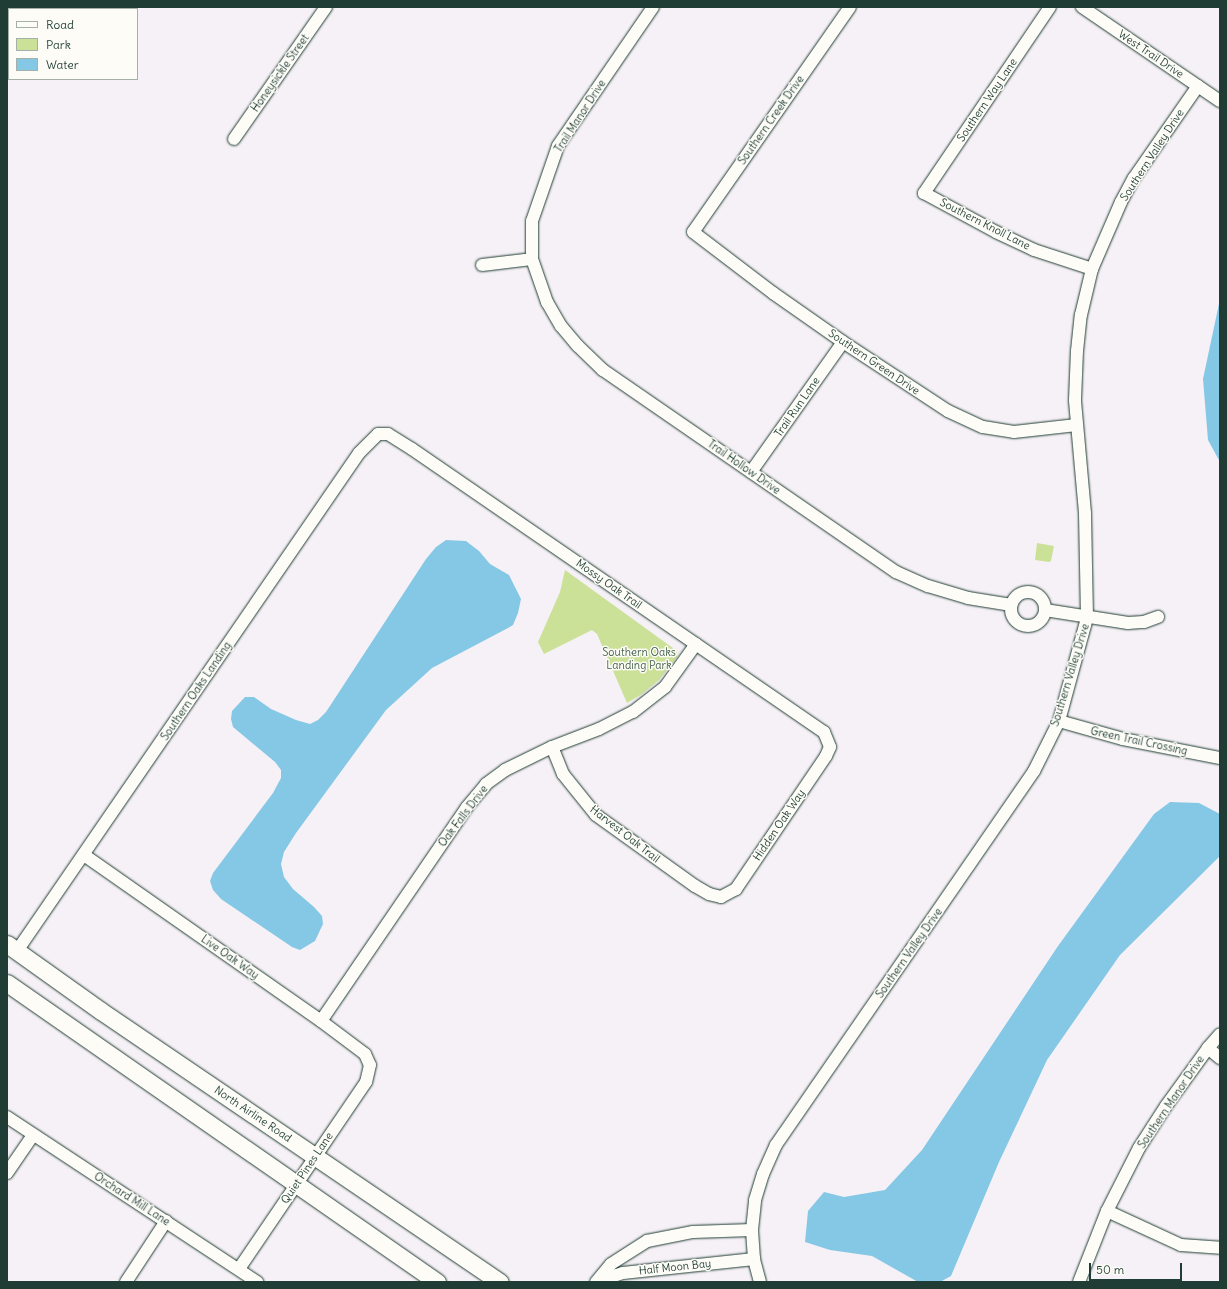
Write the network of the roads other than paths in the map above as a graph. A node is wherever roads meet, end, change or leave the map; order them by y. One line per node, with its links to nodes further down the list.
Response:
1 (326, 7): 8 (street, Honeysickle Street)
2 (653, 7): 11 (street, Trail Manor Drive)
3 (850, 7): 10 (street, Southern Creek Drive)
4 (1050, 7): 9 (street, Southern Way Lane)
5 (1082, 7): 6 (street, West Trail Drive)
6 (1198, 86): 7 (street, West Trail Drive); 13 (street, Southern Valley Drive)
7 (1220, 102)
8 (234, 139)
9 (924, 192): 13 (street, Southern Knoll Lane)
10 (693, 232): 14 (street, Southern Green Drive)
11 (532, 259): 12 (street); 17 (street, Trail Hollow Drive)
12 (482, 265)
13 (1092, 269): 15 (street, Southern Valley Drive)
14 (843, 342): 15 (street, Southern Green Drive); 17 (street, Trail Run Lane)
15 (1077, 425): 21 (street, Southern Valley Drive)
16 (378, 434): 22 (street, Mossy Oak Trail); 27 (street, Southern Oaks Landing)
17 (751, 472): 18 (street, Trail Hollow Drive)
18 (1011, 605): 19 (street); 19 (street)
19 (1045, 610): 21 (street)
20 (1158, 617): 21 (street)
21 (1088, 618): 23 (street, Southern Valley Drive)
22 (696, 644): 24 (street, Mossy Oak Trail); 25 (street, Oak Falls Drive)
23 (1059, 721): 26 (street, Green Trail Crossing); 43 (street, Southern Valley Drive)
24 (830, 747): 28 (street, Hidden Oak Way)
25 (552, 748): 28 (street, Harvest Oak Trail); 31 (street, Oak Falls Drive)
26 (1220, 758)
27 (84, 855): 29 (street, Southern Oaks Landing); 31 (street, Live Oak Way)
28 (721, 897)
29 (12, 948): 38 (main road, North Airline Road)
30 (7, 983): 40 (main road)
31 (321, 1021): 35 (street, Live Oak Way)
32 (1220, 1034): 33 (street, Southern Manor Drive)
33 (1208, 1048): 34 (street); 41 (street, Southern Manor Drive)
34 (1220, 1058)
35 (370, 1065): 38 (street, Quiet Pines Lane)
36 (7, 1117): 37 (street, Orchard Mill Lane)
37 (33, 1135): 39 (street); 42 (street, Orchard Mill Lane)
38 (315, 1156): 40 (street, Quiet Pines Lane); 50 (main road, North Airline Road)
39 (7, 1173)
40 (296, 1184): 46 (street, Quiet Pines Lane); 49 (main road)
41 (1107, 1211): 44 (street); 53 (street, Southern Manor Drive)
42 (166, 1221): 46 (street, Orchard Mill Lane); 47 (street)
43 (752, 1230): 45 (street, Southern Valley Drive); 51 (street, Half Moon Bay)
44 (1220, 1248)
45 (754, 1259): 51 (street, Half Moon Bay); 52 (street, Southern Valley Drive)
46 (239, 1269): 48 (street, Orchard Mill Lane)
47 (126, 1282)
48 (257, 1282)
49 (437, 1282)
50 (500, 1282)
51 (596, 1282)
52 (760, 1282)
53 (1079, 1282)

